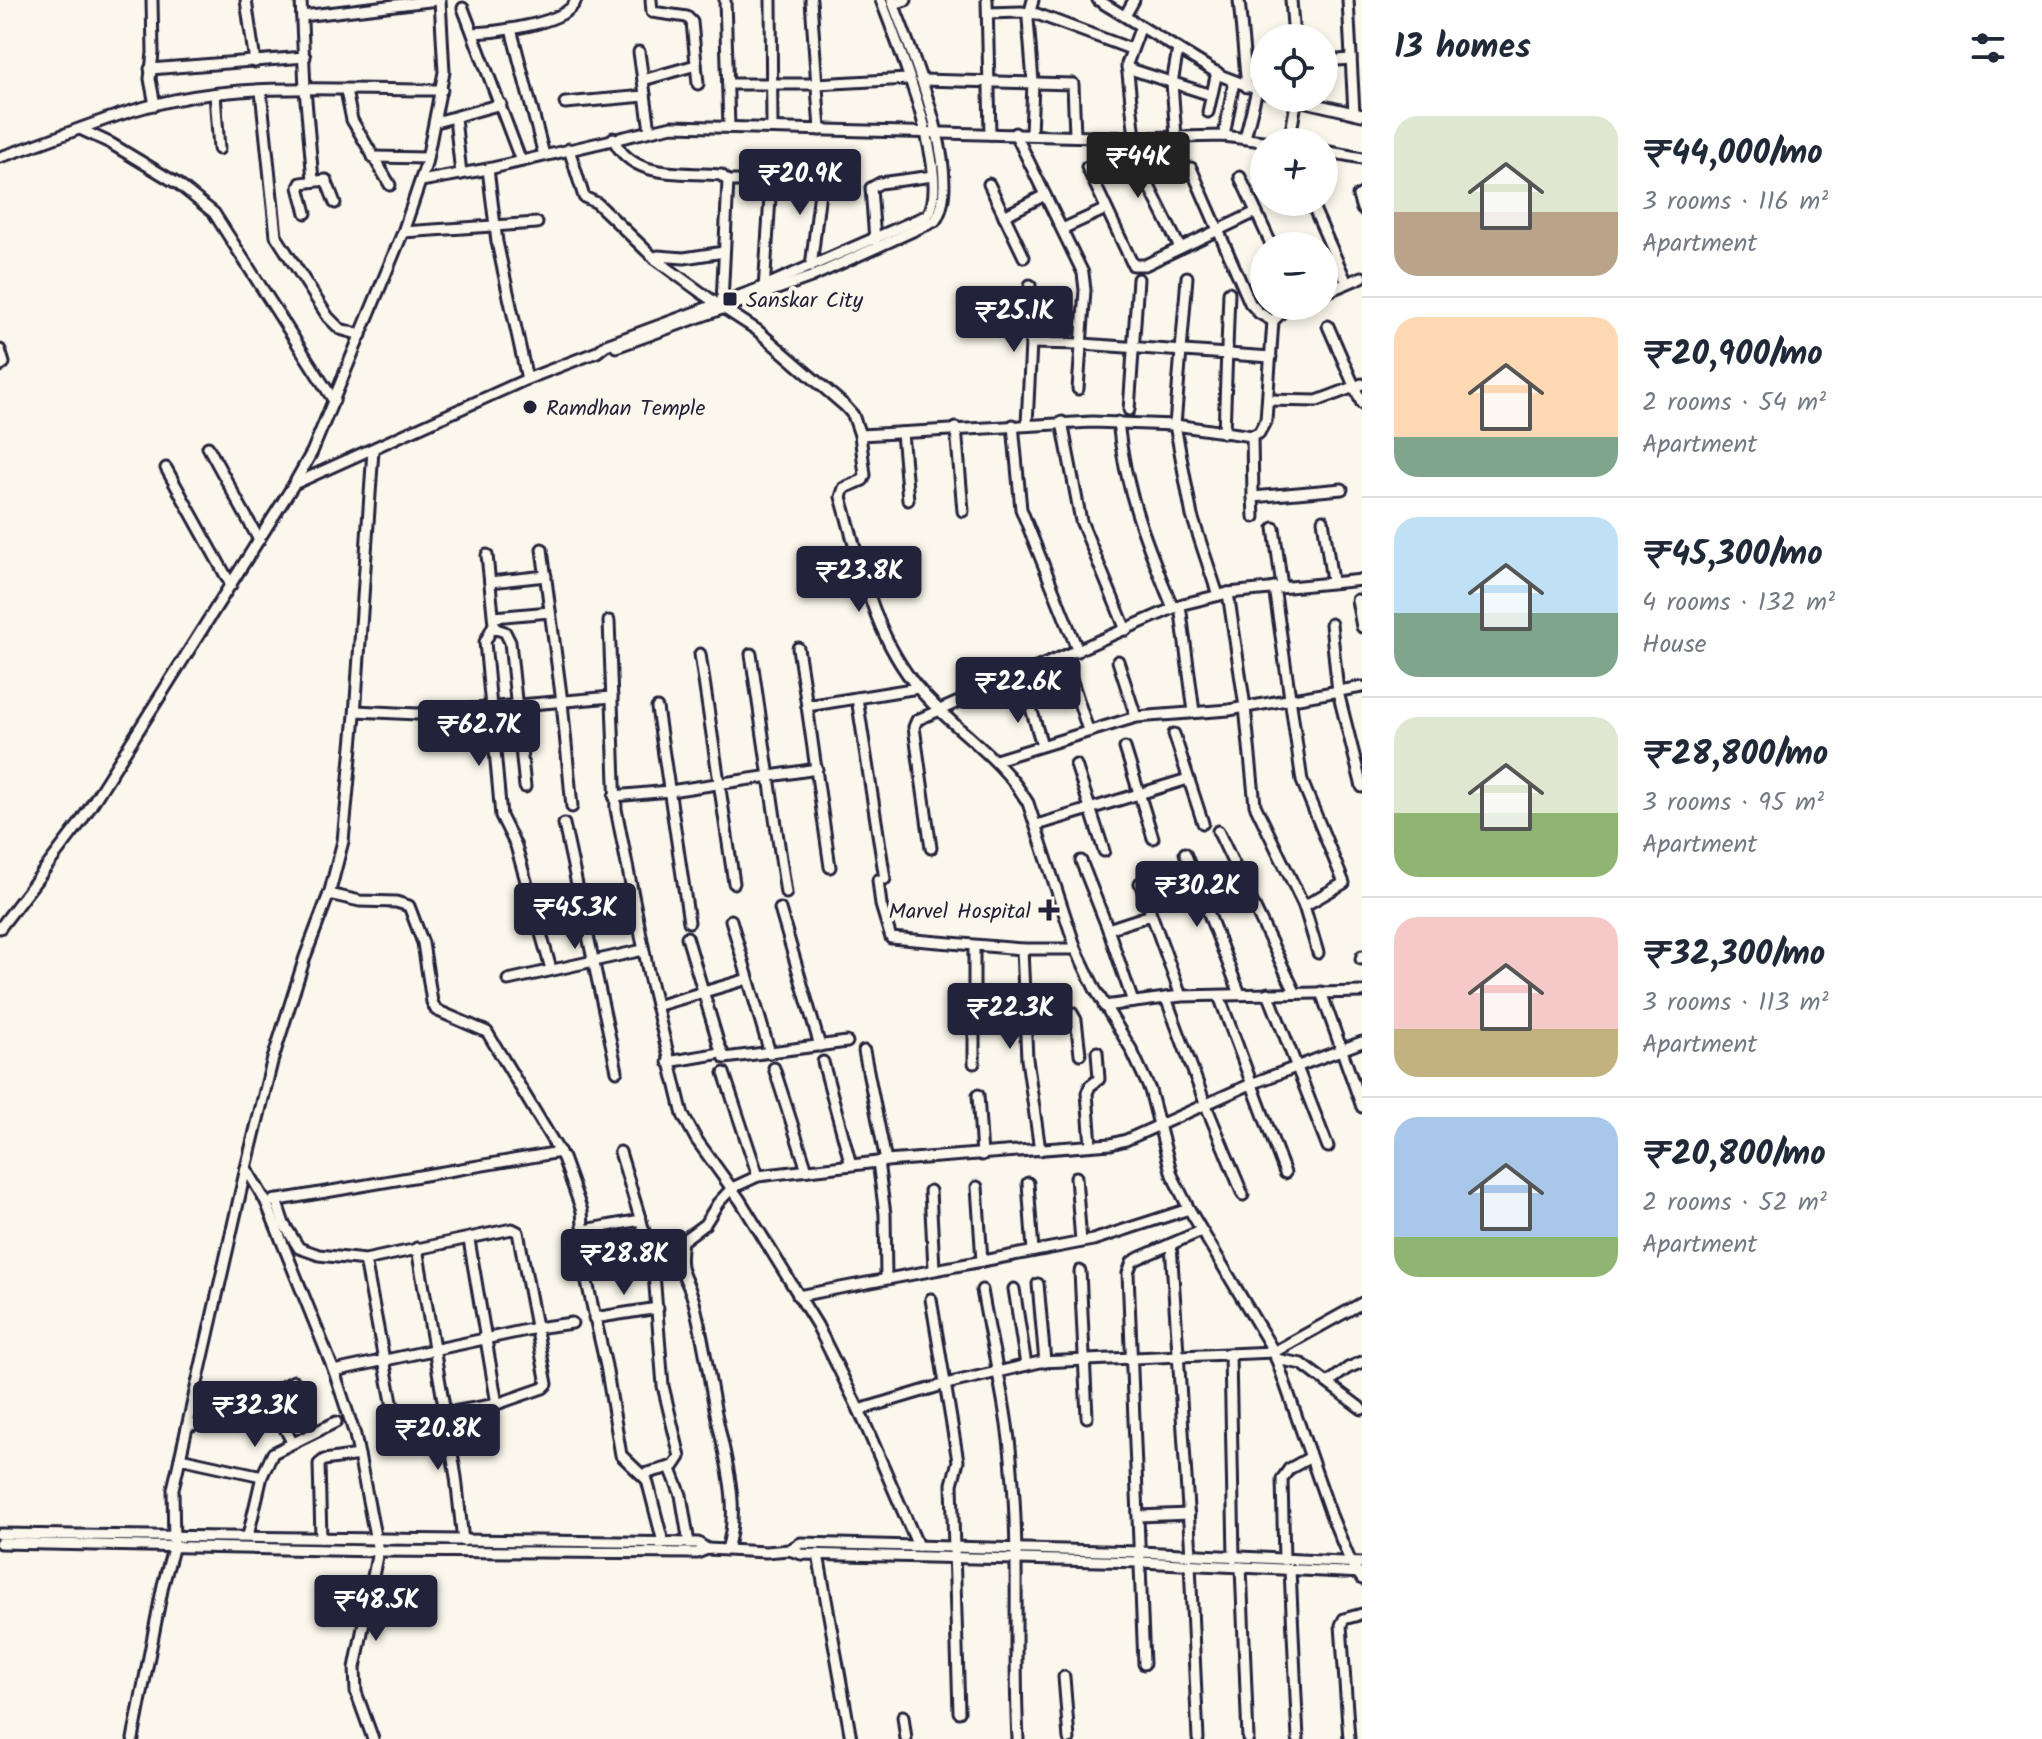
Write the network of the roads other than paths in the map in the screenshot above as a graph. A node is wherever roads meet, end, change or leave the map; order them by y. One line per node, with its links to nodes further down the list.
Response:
1 (152, 0): 41 (street)
2 (246, 0): 38 (street)
3 (301, 0): 25 (street)
4 (439, 0): 20 (street); 56 (street)
5 (576, 0): 29 (street)
6 (651, 0): 39 (street)
7 (725, 0): 51 (street)
8 (771, 0): 52 (street)
9 (811, 0): 53 (street)
10 (881, 0): 43 (street)
11 (906, 0): 19 (street)
12 (987, 0): 23 (street)
13 (1033, 0): 24 (street)
14 (1098, 0): 26 (street)
15 (1134, 0): 26 (street)
16 (1239, 0): 35 (street)
17 (1291, 0): 27 (street)
18 (1348, 0): 36 (street)
19 (893, 2): 45 (street)
20 (394, 3): 21 (street)
21 (348, 5): 25 (street)
22 (463, 8): 30 (street)
23 (988, 13): 24 (street); 46 (street)
24 (1030, 13): 31 (street); 47 (street)
25 (302, 16): 34 (street)
26 (1125, 16): 28 (street)
27 (1293, 24)
28 (1141, 26): 31 (street); 32 (street)
29 (511, 29): 30 (street); 91 (street)
30 (473, 33): 63 (street)
31 (1131, 49): 40 (street)
32 (1178, 49): 42 (street); 49 (street)
33 (639, 52): 44 (street)
34 (305, 57): 38 (street); 55 (street)
35 (1250, 58)
36 (1351, 59): 37 (street); 68 (street)
37 (1338, 60)
38 (255, 62): 41 (street)
39 (696, 65): 44 (street); 50 (street)
40 (1127, 68): 49 (street); 85 (street)
41 (150, 69): 64 (street)
42 (1217, 72): 48 (street); 60 (street)
43 (908, 79): 53 (street); 77 (street)
44 (643, 80): 61 (street)
45 (921, 80): 46 (street); 78 (street)
46 (990, 82): 47 (street); 79 (street)
47 (1033, 82): 80 (street); 81 (street)
48 (1234, 82): 54 (street); 82 (street)
49 (1172, 83): 60 (street); 83 (street)
50 (698, 84)
51 (728, 84): 52 (street); 71 (street)
52 (772, 84): 53 (street); 72 (street)
53 (816, 84): 75 (street)
54 (1250, 87)
55 (305, 89): 57 (street); 58 (street); 103 (street)
56 (442, 90): 58 (street); 70 (street)
57 (261, 91): 59 (street); 141 (street)
58 (346, 91): 93 (street)
59 (215, 94): 64 (street); 88 (street)
60 (1211, 95): 66 (street)
61 (645, 96): 62 (street); 74 (street)
62 (565, 103)
63 (501, 104): 69 (street); 96 (street)
64 (153, 106): 73 (street)
65 (1338, 109): 68 (street)
66 (1208, 112)
67 (1251, 112): 86 (street)
68 (1358, 114)
69 (455, 118): 70 (street); 100 (street)
70 (436, 122): 94 (street)
71 (729, 127): 72 (street); 74 (street)
72 (772, 128): 75 (street)
73 (82, 130): 92 (street); 154 (street)
74 (650, 130): 84 (street)
75 (820, 130): 77 (street)
76 (1015, 133): 79 (street); 80 (street); 110 (street)
77 (927, 134): 78 (street); 101 (street)
78 (938, 134): 79 (street); 136 (street)
79 (990, 134)
80 (1031, 134): 81 (street)
81 (1075, 135): 85 (street)
82 (1224, 136): 83 (street); 86 (street)
83 (1176, 137): 85 (street)
84 (613, 138): 89 (street); 105 (street)
85 (1130, 138): 125 (street)
86 (1245, 138): 87 (street)
87 (1250, 139)
88 (219, 149)
89 (569, 149): 91 (street); 128 (street)
90 (1338, 154): 95 (street)
91 (544, 155): 96 (street)
92 (0, 157)
93 (373, 157): 94 (street); 108 (street)
94 (427, 158): 104 (street)
95 (1362, 158)
96 (521, 161): 99 (street)
97 (1087, 167): 113 (street)
98 (1191, 168): 122 (street)
99 (488, 169): 100 (street); 120 (street)
100 (461, 174): 104 (street)
101 (933, 176): 124 (street); 124 (street)
102 (1240, 177): 111 (street)
103 (313, 180): 112 (street); 115 (street)
104 (421, 181): 123 (street)
105 (728, 181): 106 (street); 126 (street)
106 (771, 182): 129 (street); 136 (street)
107 (989, 184): 117 (street)
108 (390, 185)
109 (1362, 194): 114 (street)
110 (1045, 195): 117 (street); 121 (street)
111 (1250, 199)
112 (335, 203)
113 (1106, 209): 121 (street); 125 (street)
114 (1362, 209)
115 (306, 213)
116 (1250, 215): 122 (street)
117 (1004, 216): 127 (street)
118 (1317, 216): 133 (street)
119 (537, 223): 120 (street)
120 (495, 226): 123 (street); 150 (street)
121 (1062, 229): 143 (street)
122 (1218, 230): 125 (street); 139 (street)
123 (403, 232): 141 (street)
124 (875, 240): 129 (street)
125 (1180, 248)
126 (724, 252): 128 (street); 138 (street)
127 (1024, 257)
128 (655, 259): 138 (street)
129 (811, 267): 136 (street)
130 (1187, 277): 146 (street)
131 (1362, 277): 133 (street)
132 (1138, 279): 144 (street)
133 (1347, 283): 135 (street)
134 (1030, 285): 142 (street)
135 (1338, 287)
136 (764, 291): 138 (street)
137 (1229, 292): 147 (street)
138 (722, 305): 150 (street); 165 (street)
139 (1273, 321): 148 (street)
140 (1328, 326): 151 (street)
141 (361, 335): 154 (street)
142 (1031, 343): 143 (street); 159 (street)
143 (1082, 344): 144 (street); 152 (street)
144 (1133, 348): 146 (street); 156 (street)
145 (0, 350): 149 (street)
146 (1183, 351): 147 (street); 161 (street)
147 (1227, 354): 148 (street); 164 (street)
148 (1271, 357): 153 (street)
149 (0, 366)
150 (527, 379): 168 (street)
151 (1359, 386): 153 (street); 155 (street)
152 (1078, 389)
153 (1268, 400): 166 (street)
154 (334, 401): 170 (street)
155 (1362, 404)
156 (1129, 410)
157 (1062, 422): 158 (street); 159 (street); 195 (street)
158 (1118, 422): 161 (street); 189 (street)
159 (1027, 424): 160 (street)
160 (1013, 425): 162 (street); 197 (street)
161 (1175, 425): 164 (street); 187 (street)
162 (956, 428): 163 (street); 174 (street)
163 (902, 433): 165 (street); 173 (street)
164 (1224, 433): 166 (street)
165 (860, 435): 203 (street)
166 (1252, 436): 172 (street)
167 (208, 447): 178 (street)
168 (373, 450): 170 (street); 216 (street)
169 (166, 468): 185 (street)
170 (294, 484): 178 (street)
171 (1342, 489): 172 (street)
172 (1253, 497): 175 (street)
173 (908, 500)
174 (963, 511)
175 (1254, 517)
176 (1323, 520): 183 (street)
177 (1274, 528): 186 (street)
178 (259, 540): 185 (street)
179 (542, 549): 181 (street)
180 (487, 555): 184 (street)
181 (546, 576): 184 (street); 190 (street)
182 (1362, 580): 183 (street)
183 (1332, 581): 186 (street)
184 (490, 582): 192 (street)
185 (231, 585): 257 (street)
186 (1278, 587): 187 (street); 208 (street)
187 (1223, 594): 189 (street); 212 (street)
188 (1357, 600): 194 (street)
189 (1176, 607): 195 (street); 217 (street)
190 (550, 612): 192 (street); 209 (street)
191 (609, 621): 206 (street)
192 (493, 623): 210 (street); 213 (street)
193 (1331, 624): 204 (street)
194 (1362, 627)
195 (1126, 630): 197 (street)
196 (798, 648): 211 (street)
197 (1078, 651): 215 (street)
198 (700, 654): 228 (street)
199 (751, 654): 226 (street)
200 (1118, 661): 218 (street)
201 (1071, 678): 219 (street)
202 (1362, 687): 204 (street)
203 (918, 688): 207 (street); 215 (street)
204 (1338, 692): 208 (street); 230 (street)
205 (1027, 695): 221 (street)
206 (612, 697): 209 (street); 233 (street)
207 (857, 698): 211 (street); 260 (street)
208 (1292, 700): 212 (street); 252 (street)
209 (562, 702): 210 (street); 234 (street)
210 (517, 705): 213 (street); 229 (street)
211 (807, 706): 225 (street)
212 (1245, 707): 217 (street); 252 (street)
213 (490, 708): 216 (street); 266 (street)
214 (657, 708): 231 (street)
215 (939, 710): 223 (street); 241 (street)
216 (356, 711): 251 (street)
217 (1194, 712): 218 (street)
218 (1136, 717): 219 (street)
219 (1088, 730): 221 (street)
220 (1174, 734): 227 (street)
221 (1042, 745): 223 (street)
222 (1125, 748): 232 (street)
223 (996, 760): 238 (street)
224 (1076, 765): 235 (street)
225 (817, 769): 226 (street); 245 (street)
226 (769, 776): 228 (street); 250 (street)
227 (1188, 779): 232 (street); 236 (street)
228 (719, 784): 231 (street); 247 (street)
229 (525, 787)
230 (1362, 787)
231 (670, 791): 233 (street); 256 (street)
232 (1140, 794): 235 (street); 240 (street)
233 (614, 796): 263 (street)
234 (572, 807)
235 (1091, 810): 238 (street); 242 (street)
236 (1203, 823)
237 (564, 824): 265 (street)
238 (1037, 825): 262 (street)
239 (1218, 831): 246 (street)
240 (1153, 838)
241 (931, 848)
242 (1104, 851)
243 (1185, 853): 249 (street)
244 (1081, 861): 258 (street)
245 (830, 867)
246 (1235, 867): 249 (street); 270 (street)
247 (734, 883)
248 (1140, 883): 254 (street)
249 (1197, 884): 274 (street)
250 (786, 893)
251 (329, 894): 306 (street); 311 (street)
252 (1304, 906): 264 (street)
253 (780, 909): 284 (street)
254 (1151, 915): 258 (street); 275 (street)
255 (731, 920): 267 (street)
256 (689, 922)
257 (0, 928)
258 (1108, 929): 278 (street)
259 (687, 937): 269 (street)
260 (974, 946): 261 (street); 293 (street)
261 (1022, 949): 262 (street); 281 (street)
262 (1076, 949): 280 (street)
263 (643, 950): 265 (street); 279 (street)
264 (1318, 953)
265 (594, 959): 266 (street); 296 (street)
266 (551, 969): 268 (street)
267 (748, 979): 269 (street); 289 (street)
268 (508, 980)
269 (704, 992): 279 (street); 288 (street)
270 (1295, 992): 271 (street); 273 (street)
271 (1321, 992): 272 (street); 285 (street)
272 (1362, 992)
273 (1268, 993): 274 (street); 295 (street)
274 (1240, 994): 276 (street)
275 (1181, 996): 276 (street); 277 (street)
276 (1219, 996): 298 (street)
277 (1166, 998): 278 (street); 300 (street)
278 (1133, 1002): 280 (street)
279 (656, 1006): 291 (street)
280 (1104, 1006): 302 (street)
281 (1024, 1014): 290 (street); 305 (street)
282 (847, 1042): 284 (street)
283 (1362, 1042): 285 (street)
284 (820, 1046): 289 (street)
285 (1340, 1050): 295 (street); 301 (street)
286 (864, 1051): 309 (street)
287 (1097, 1052): 303 (street)
288 (721, 1053): 289 (street); 291 (street)
289 (770, 1053)
290 (1080, 1054)
291 (668, 1062): 318 (street)
292 (823, 1062): 310 (street)
293 (974, 1063)
294 (774, 1068): 312 (street)
295 (1297, 1068): 298 (street); 304 (street)
296 (617, 1071)
297 (724, 1073): 314 (street)
298 (1251, 1084): 300 (street); 313 (street)
299 (978, 1095): 308 (street)
300 (1205, 1103): 302 (street); 320 (street)
301 (1362, 1107)
302 (1158, 1125): 303 (street); 322 (street)
303 (1091, 1145): 305 (street)
304 (1328, 1147)
305 (1040, 1150): 308 (street)
306 (560, 1152): 321 (street); 324 (street)
307 (620, 1152): 323 (street)
308 (982, 1155): 309 (street)
309 (882, 1162): 310 (street); 337 (street)
310 (851, 1165): 312 (street)
311 (246, 1168): 321 (street); 371 (street)
312 (807, 1170): 314 (street)
313 (1285, 1173)
314 (758, 1176): 318 (street)
315 (1076, 1177): 328 (street)
316 (1028, 1183): 332 (street)
317 (977, 1187): 334 (street)
318 (732, 1188): 327 (street); 341 (street)
319 (930, 1191): 335 (street)
320 (1243, 1195)
321 (271, 1201): 333 (street); 359 (street)
322 (1189, 1209): 325 (street); 328 (street)
323 (641, 1220): 324 (street); 331 (street)
324 (585, 1230): 345 (street)
325 (1201, 1231): 329 (street); 352 (street)
326 (469, 1240): 330 (street); 347 (street); 348 (street)
327 (682, 1241): 331 (street); 393 (street)
328 (1081, 1242): 332 (street)
329 (1171, 1244): 351 (street); 353 (street)
330 (417, 1248): 333 (street); 349 (street)
331 (650, 1249): 344 (street)
332 (1033, 1251): 334 (street)
333 (365, 1260): 354 (street)
334 (982, 1261): 335 (street)
335 (934, 1268): 337 (street)
336 (1080, 1271): 355 (street)
337 (886, 1278): 341 (street)
338 (1038, 1284): 356 (street)
339 (1014, 1289): 358 (street)
340 (982, 1290): 360 (street)
341 (798, 1296): 367 (street)
342 (931, 1299): 363 (street)
343 (1362, 1303): 352 (street)
344 (658, 1308): 345 (street); 376 (street)
345 (594, 1318): 377 (street)
346 (572, 1323): 347 (street)
347 (536, 1328): 348 (street); 365 (street)
348 (485, 1339): 349 (street); 365 (street)
349 (434, 1350): 354 (street); 368 (street)
350 (1230, 1354): 351 (street); 352 (street); 400 (street)
351 (1178, 1355): 353 (street); 379 (street)
352 (1275, 1355): 362 (street); 375 (street)
353 (1130, 1357): 355 (street); 380 (street)
354 (385, 1360): 359 (street); 368 (street)
355 (1084, 1360): 356 (street); 369 (street)
356 (1045, 1362): 358 (street)
357 (1362, 1362): 362 (street)
358 (1026, 1365): 360 (street)
359 (334, 1371): 373 (street)
360 (996, 1372): 363 (street); 397 (street)
361 (294, 1381): 364 (street)
362 (1329, 1382): 366 (street)
363 (946, 1384): 367 (street); 391 (street)
364 (267, 1394): 371 (street); 372 (street)
365 (497, 1404): 368 (street)
366 (1362, 1409)
367 (859, 1410): 390 (street)
368 (444, 1415): 386 (street)
369 (1087, 1417)
370 (336, 1422): 372 (street)
371 (188, 1426): 374 (street)
372 (292, 1442): 378 (street)
373 (359, 1455): 383 (street); 385 (street)
374 (180, 1458): 378 (street); 384 (street)
375 (1309, 1458): 402 (street); 404 (street)
376 (670, 1467): 377 (street); 389 (street)
377 (644, 1474): 387 (street)
378 (262, 1476): 382 (street)
379 (1189, 1514): 380 (street); 401 (street)
380 (1139, 1516): 399 (street)
381 (0, 1534): 384 (street)
382 (248, 1536): 383 (street); 384 (street)
383 (321, 1538): 385 (street)
384 (174, 1540): 388 (street); 395 (street); 410 (street)
385 (376, 1540): 386 (street); 395 (street)
386 (463, 1541): 387 (street)
387 (663, 1542): 389 (street)
388 (0, 1543)
389 (689, 1543): 392 (street)
390 (918, 1546): 391 (street); 394 (street)
391 (955, 1546): 397 (street); 398 (street)
392 (707, 1549): 393 (street); 395 (street)
393 (727, 1549): 394 (street)
394 (789, 1550): 396 (street)
395 (378, 1551): 411 (street)
396 (818, 1554): 398 (street); 412 (street)
397 (1017, 1554): 398 (street); 399 (street); 414 (street)
398 (955, 1557): 408 (street)
399 (1141, 1557): 401 (street); 406 (street)
400 (1234, 1558): 401 (street); 402 (street)
401 (1191, 1559): 403 (street); 416 (street)
402 (1287, 1565): 403 (street); 404 (street); 418 (street)
403 (1241, 1567): 417 (street)
404 (1359, 1570)
405 (1362, 1614): 419 (street)
406 (1144, 1664)
407 (1064, 1677): 415 (street)
408 (959, 1712)
409 (903, 1716): 413 (street)
410 (133, 1739)
411 (373, 1739)
412 (851, 1739)
413 (906, 1739)
414 (1018, 1739)
415 (1069, 1739)
416 (1198, 1739)
417 (1248, 1739)
418 (1298, 1739)
419 (1349, 1739)

